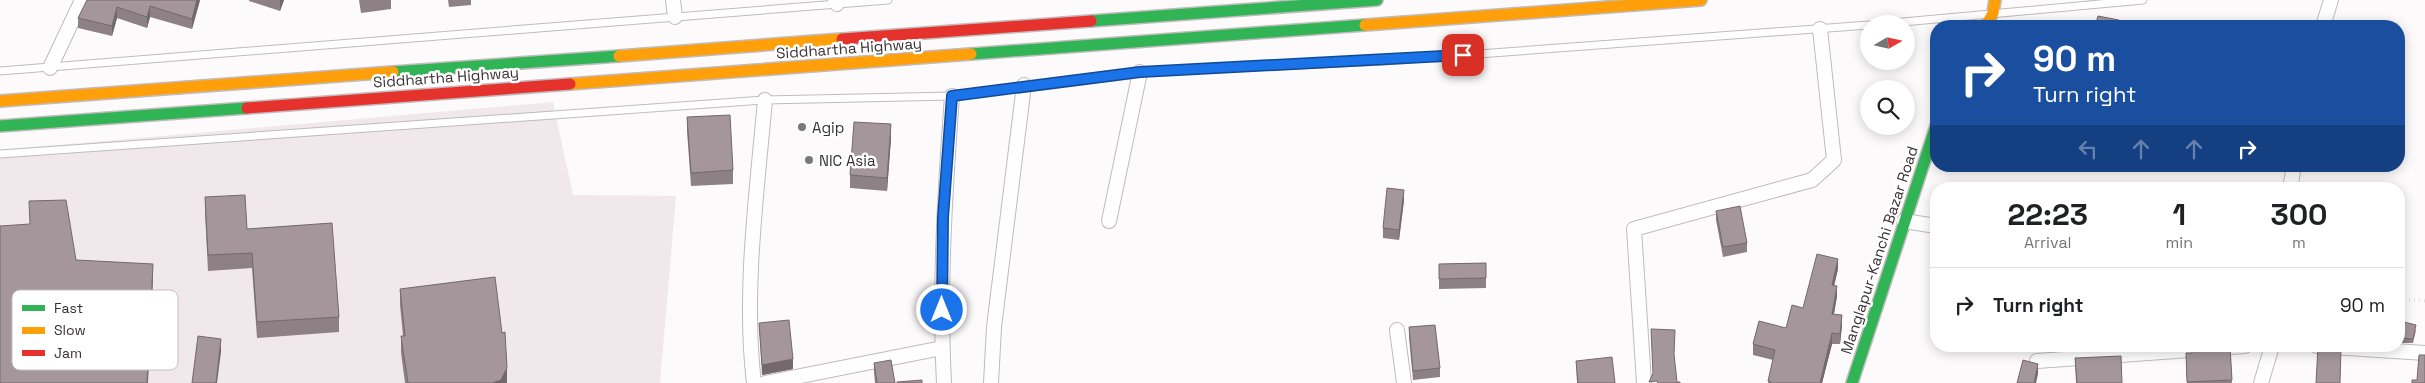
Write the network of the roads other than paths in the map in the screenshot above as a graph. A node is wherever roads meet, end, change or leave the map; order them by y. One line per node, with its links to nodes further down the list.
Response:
1 (82, 0): 17 (street)
2 (673, 0): 11 (street)
3 (888, 0): 9 (lane)
4 (1377, 0): 23 (main road, Siddhartha Highway)
5 (1701, 0): 24 (main road, Siddhartha Highway)
6 (1995, 0): 10 (main road)
7 (2143, 0): 10 (lane)
8 (2331, 0): 13 (street)
9 (836, 2): 11 (lane)
10 (1993, 13): 12 (main road); 14 (lane)
11 (675, 17): 17 (lane)
12 (1989, 20)
13 (2325, 20)
14 (1915, 21)
15 (1860, 26): 16 (lane)
16 (1820, 30): 19 (lane); 42 (street)
17 (50, 68): 18 (lane)
18 (0, 71)
19 (1140, 72): 20 (lane); 27 (street)
20 (1024, 86): 21 (lane); 40 (street)
21 (952, 96): 22 (lane); 31 (street)
22 (765, 100): 26 (lane); 37 (street)
23 (0, 101)
24 (0, 126)
25 (1930, 144): 28 (main road, Manglapur-Kanchi Bazar Road)
26 (0, 154)
27 (1110, 221)
28 (1904, 221): 29 (street); 43 (main road, Manglapur-Kanchi Bazar Road)
29 (1930, 225)
30 (1397, 330): 41 (street)
31 (942, 348): 38 (street); 39 (street)
32 (2162, 352): 36 (street)
33 (2270, 352): 44 (street)
34 (2405, 352): 35 (street)
35 (2425, 353)
36 (2037, 361)
37 (754, 383)
38 (765, 383)
39 (944, 383)
40 (991, 383)
41 (1404, 383)
42 (1644, 383)
43 (1852, 383)
44 (2261, 383)

